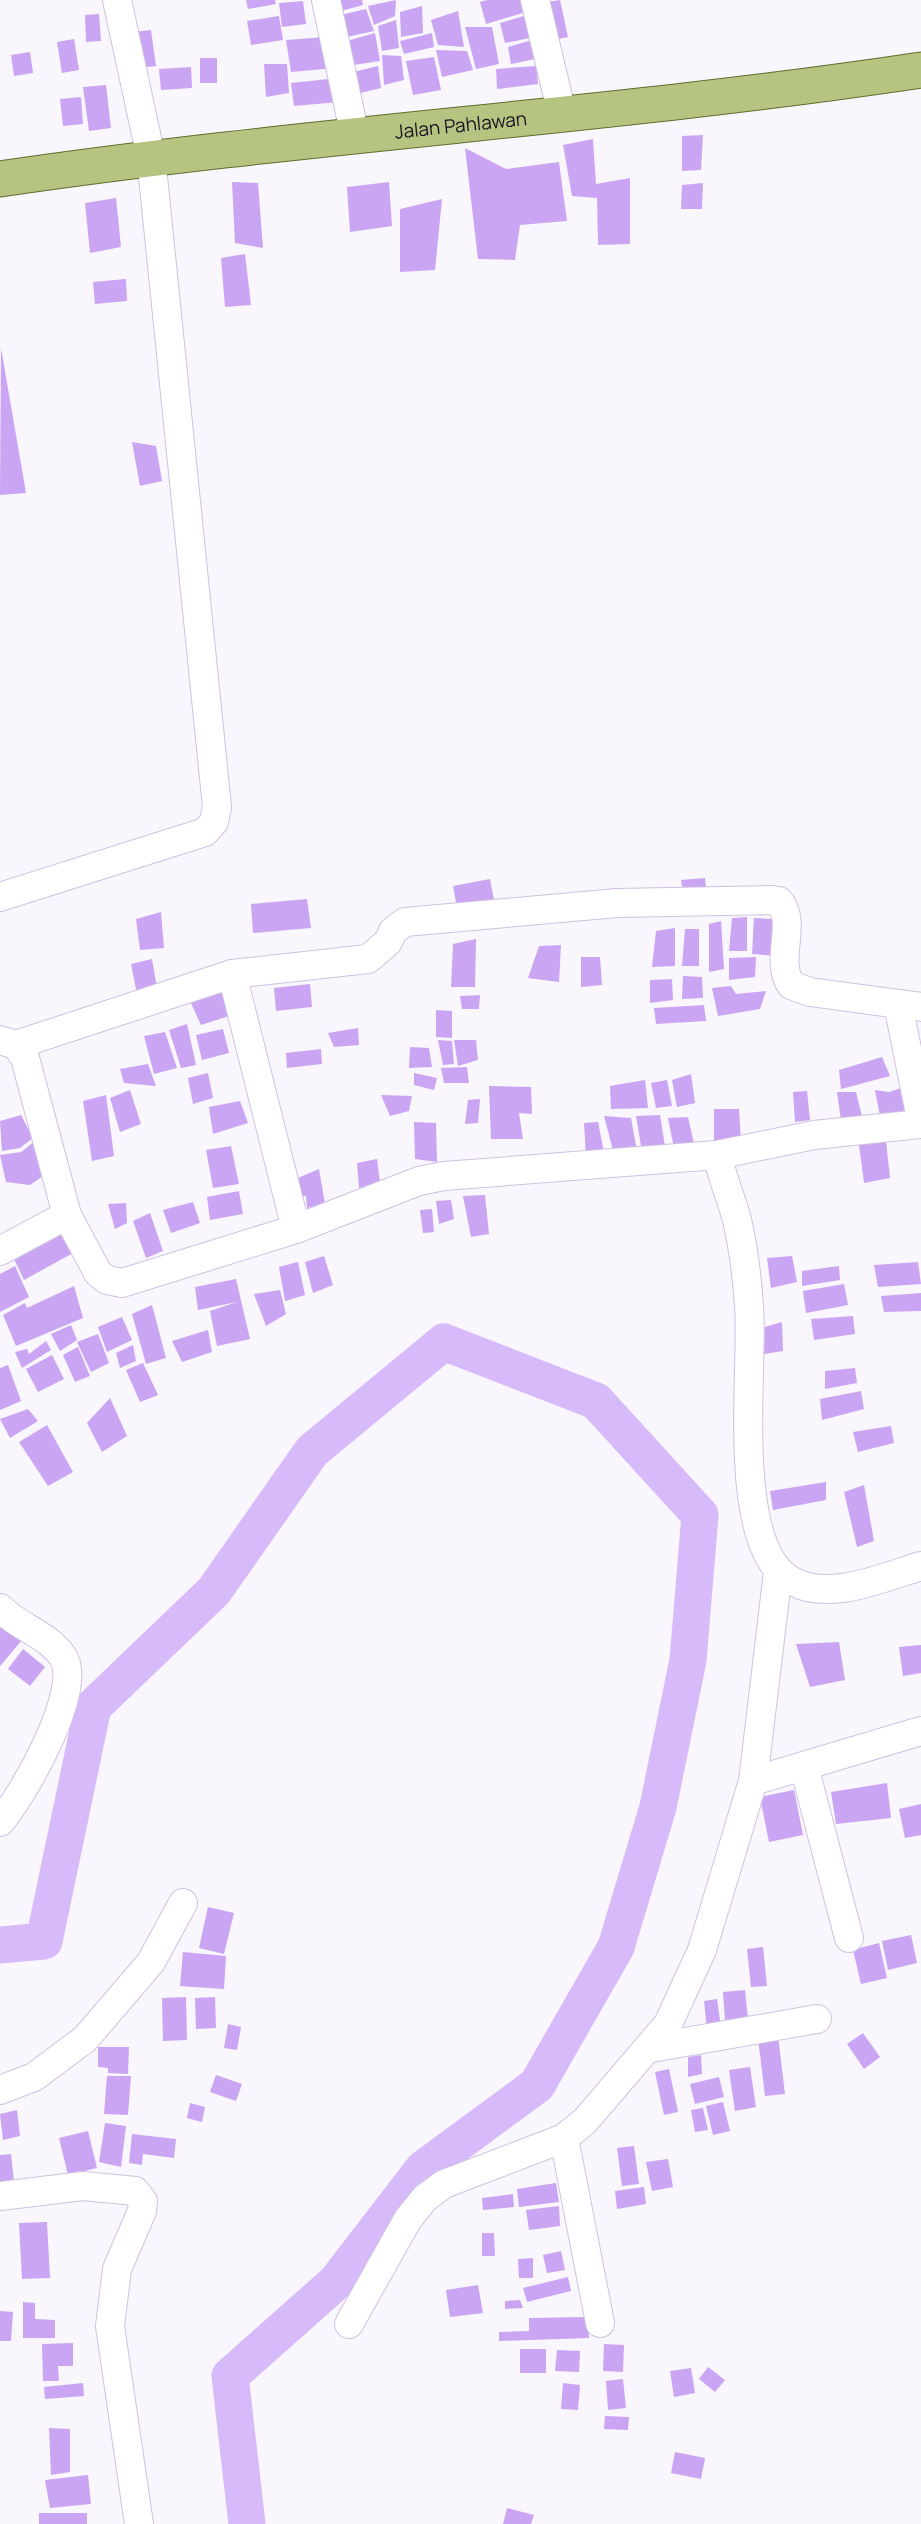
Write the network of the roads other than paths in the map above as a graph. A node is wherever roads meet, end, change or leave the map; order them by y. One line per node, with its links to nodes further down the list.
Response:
1 (117, 0): 7 (street)
2 (326, 0): 6 (street)
3 (535, 0): 5 (street)
4 (921, 70): 5 (main road, Jalan Pahlawan)
5 (562, 114): 6 (main road, Jalan Pahlawan)
6 (355, 136): 7 (main road, Jalan Pahlawan)
7 (151, 157): 8 (main road, Jalan Pahlawan); 9 (street)
8 (0, 179)
9 (0, 897)
10 (232, 974): 11 (street); 12 (street); 16 (street)
11 (910, 1006): 13 (street)
12 (8, 1043): 15 (street)
13 (921, 1122): 14 (street)
14 (717, 1155): 16 (street); 19 (street)
15 (67, 1215): 16 (street); 17 (street)
16 (296, 1230)
17 (0, 1251)
18 (921, 1566): 19 (street)
19 (778, 1572): 23 (street)
20 (0, 1608): 24 (street)
21 (921, 1731): 22 (street)
22 (804, 1766): 23 (street); 26 (street)
23 (753, 1781): 28 (street)
24 (0, 1822)
25 (183, 1903): 29 (street)
26 (849, 1938)
27 (817, 2019): 28 (street)
28 (650, 2048): 30 (street)
29 (0, 2090)
30 (564, 2138): 32 (street); 33 (street)
31 (0, 2196): 34 (street)
32 (600, 2323)
33 (349, 2324)
34 (139, 2524)

